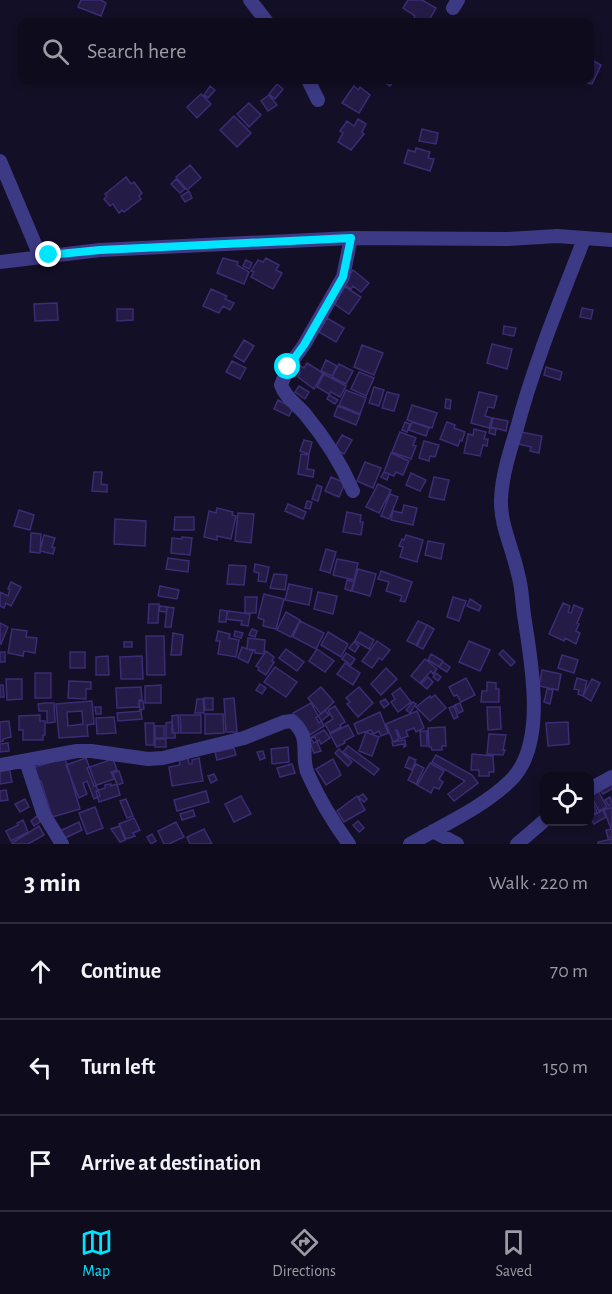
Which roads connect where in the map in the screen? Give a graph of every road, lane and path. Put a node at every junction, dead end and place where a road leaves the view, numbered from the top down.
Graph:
1 (250, 0) edge
2 (264, 18) edge
3 (310, 84) edge
4 (318, 100) dead end
5 (0, 161) edge
6 (351, 238) junction
7 (584, 239) junction
8 (612, 240) edge
9 (40, 256) junction
10 (0, 262) edge
11 (353, 491) dead end
12 (26, 761) junction
13 (0, 765) edge
14 (612, 777) edge
15 (594, 787) edge
16 (540, 824) edge
17 (433, 831) junction
18 (62, 844) edge
19 (349, 844) edge
20 (410, 844) edge
21 (457, 844) edge
22 (517, 844) edge

1 - 2 street
3 - 4 street
5 - 9 street
6 - 7 street
6 - 9 street
6 - 11 street
7 - 8 street
7 - 17 street
9 - 10 street
12 - 13 street
12 - 18 street
12 - 19 street
14 - 15 street
16 - 22 street
17 - 20 street
17 - 21 street

